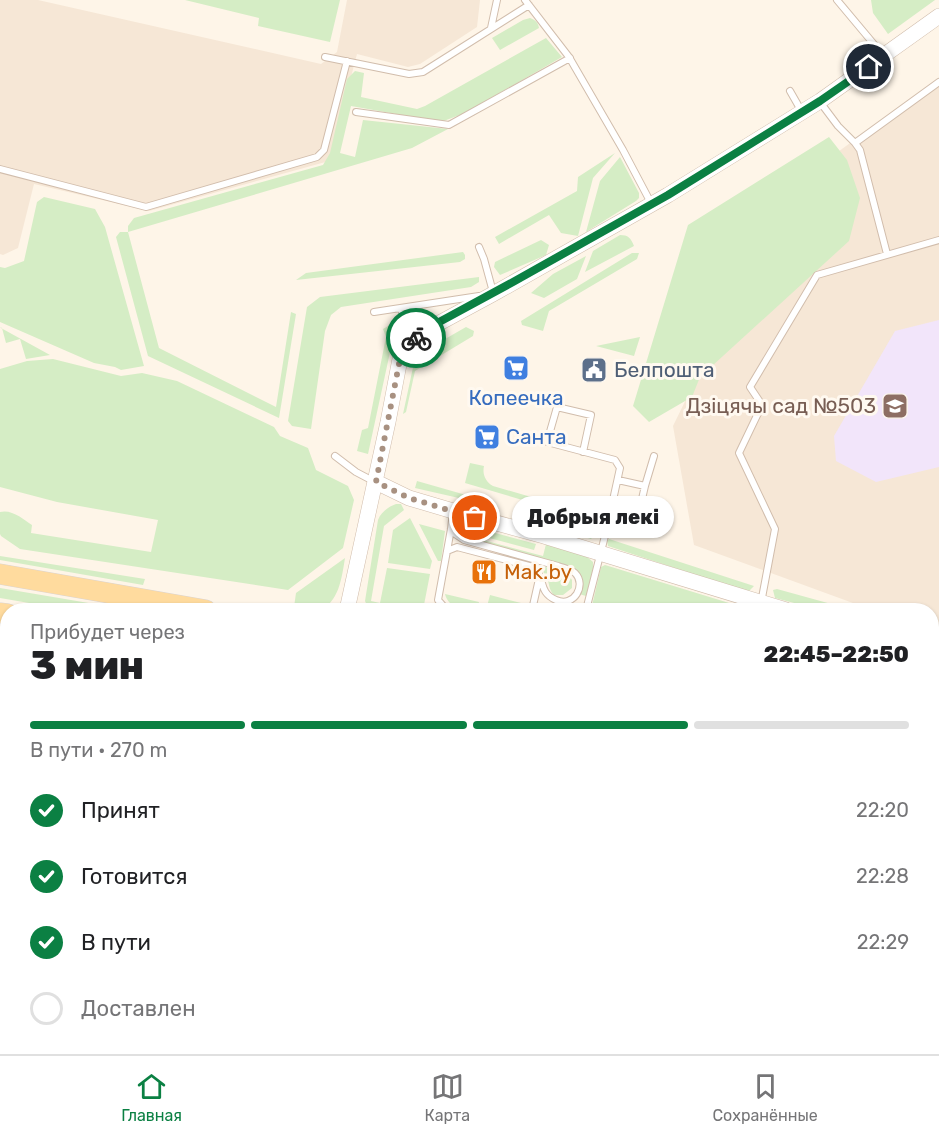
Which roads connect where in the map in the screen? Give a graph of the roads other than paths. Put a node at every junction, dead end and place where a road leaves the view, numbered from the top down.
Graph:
1 (497, 0) edge
2 (837, 0) edge
3 (527, 2) edge
4 (939, 16) edge
5 (491, 28) junction
6 (883, 56) junction
7 (325, 57) dead end
8 (570, 58) junction
9 (347, 61) junction
10 (939, 82) edge
11 (790, 91) dead end
12 (820, 101) junction
13 (356, 112) dead end
14 (802, 112) junction
15 (855, 143) junction
16 (0, 169) edge
17 (651, 204) junction
18 (939, 240) edge
19 (479, 247) dead end
20 (887, 254) junction
21 (493, 294) junction
22 (401, 309) junction
23 (374, 312) dead end
24 (410, 341) junction
25 (583, 452) junction
26 (335, 456) dead end
27 (654, 456) dead end
28 (618, 480) junction
29 (376, 482) junction
30 (645, 486) junction
31 (453, 511) junction
32 (638, 516) dead end
33 (451, 529) junction
34 (447, 551) junction
35 (600, 553) junction
36 (0, 574) edge
37 (540, 576) junction
38 (166, 603) edge
39 (349, 603) edge
40 (441, 603) edge
41 (534, 603) edge
42 (588, 603) edge
43 (758, 603) edge
44 (761, 603) edge

1 - 5 lane
2 - 6 lane
3 - 5 lane
3 - 8 lane
4 - 6 street
5 - 9 lane
6 - 12 street
7 - 9 lane
8 - 13 lane
8 - 17 lane
9 - 16 lane
10 - 15 lane
11 - 14 lane
12 - 14 street
12 - 15 lane
14 - 17 street
15 - 20 lane
17 - 21 street
18 - 20 lane
19 - 21 lane
20 - 44 lane
21 - 22 lane
21 - 24 street
22 - 23 lane
22 - 24 lane
24 - 29 street
25 - 25 lane
25 - 28 lane
26 - 29 lane
27 - 30 lane
28 - 30 lane
28 - 35 lane
29 - 31 street
29 - 39 street
30 - 32 lane
31 - 33 lane
31 - 35 street
33 - 34 lane
33 - 37 lane
34 - 37 lane
34 - 40 lane
35 - 42 lane
35 - 43 street
36 - 38 main road
37 - 41 lane

